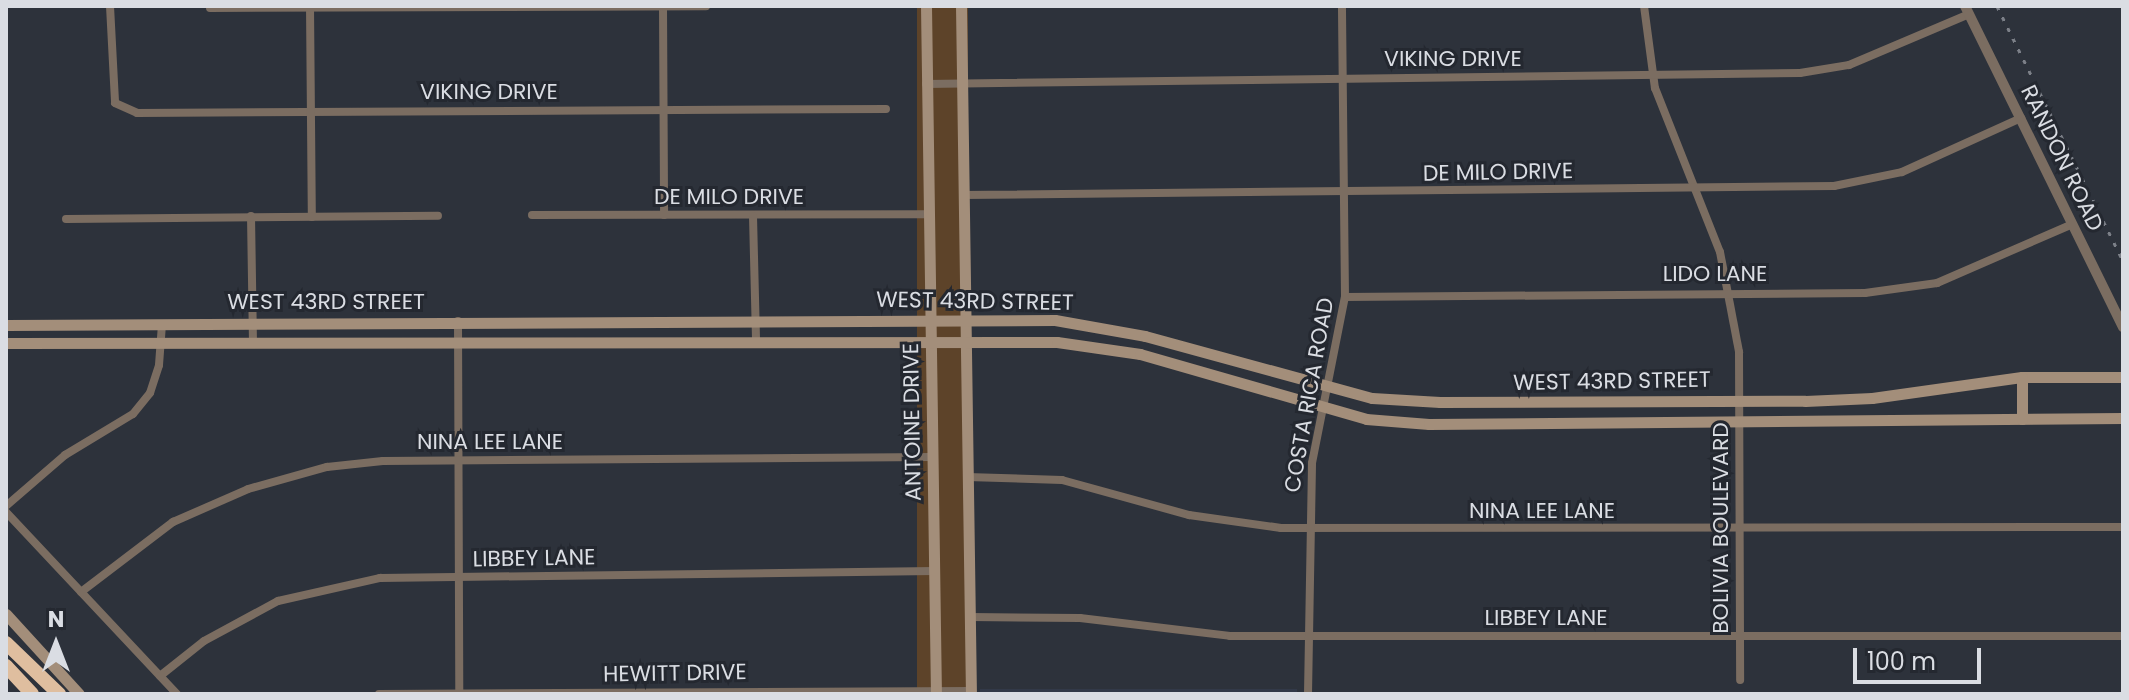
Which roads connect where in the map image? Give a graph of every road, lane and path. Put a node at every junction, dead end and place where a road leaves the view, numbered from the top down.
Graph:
1 (110, 6) edge
2 (663, 6) edge
3 (706, 6) edge
4 (926, 6) edge
5 (961, 6) edge
6 (1342, 6) edge
7 (1644, 6) edge
8 (310, 7) edge
9 (210, 8) dead end
10 (1967, 10) edge
11 (1652, 76) junction
12 (1343, 78) junction
13 (926, 84) junction
14 (962, 84) junction
15 (665, 109) junction
16 (886, 109) dead end
17 (311, 111) junction
18 (2021, 118) junction
19 (1692, 188) junction
20 (1344, 191) junction
21 (963, 195) junction
22 (925, 214) junction
23 (532, 215) dead end
24 (664, 215) junction
25 (251, 216) junction
26 (438, 216) dead end
27 (753, 216) junction
28 (312, 217) junction
29 (66, 219) dead end
30 (2073, 224) junction
31 (1729, 292) junction
32 (1345, 297) junction
33 (930, 318) junction
34 (966, 318) junction
35 (756, 319) junction
36 (252, 321) junction
37 (458, 321) junction
38 (606, 321) junction
39 (162, 324) junction
40 (6, 325) edge
41 (2123, 327) edge
42 (1145, 336) junction
43 (606, 340) junction
44 (756, 340) junction
45 (253, 341) junction
46 (931, 341) junction
47 (161, 342) junction
48 (458, 342) junction
49 (966, 342) junction
50 (6, 343) edge
51 (1140, 354) junction
52 (2022, 377) junction
53 (2123, 377) edge
54 (1328, 387) junction
55 (1872, 398) junction
56 (1739, 400) junction
57 (1522, 402) junction
58 (1324, 407) junction
59 (2123, 418) edge
60 (2022, 419) junction
61 (1873, 420) junction
62 (1739, 422) junction
63 (1522, 423) junction
64 (932, 457) junction
65 (458, 460) junction
66 (967, 477) junction
67 (6, 509) edge
68 (2123, 527) edge
69 (1308, 528) junction
70 (1740, 529) junction
71 (934, 571) junction
72 (461, 577) junction
73 (81, 592) junction
74 (6, 614) edge
75 (970, 617) junction
76 (1308, 636) junction
77 (1740, 636) junction
78 (2123, 636) edge
79 (6, 643) edge
80 (6, 666) edge
81 (160, 676) junction
82 (1740, 680) dead end
83 (936, 692) edge
84 (971, 692) edge
85 (459, 693) edge
86 (576, 693) edge
87 (32, 694) edge
88 (59, 694) edge
89 (79, 694) edge
90 (177, 694) edge
91 (379, 694) edge
92 (1308, 694) edge

1 - 17 street, VIKING DRIVE
2 - 3 street
2 - 8 street
2 - 15 street
4 - 13 main road, ANTOINE DRIVE
5 - 14 main road
6 - 12 street, COSTA RICA ROAD
7 - 11 street, BOLIVIA BOULEVARD
8 - 9 street
8 - 17 street
10 - 11 street, VIKING DRIVE
10 - 18 street, RANDON ROAD
11 - 12 street, VIKING DRIVE
11 - 19 street, BOLIVIA BOULEVARD
12 - 14 street, VIKING DRIVE
12 - 20 street, COSTA RICA ROAD
13 - 14 street, VIKING DRIVE
13 - 22 main road, ANTOINE DRIVE
14 - 21 main road
15 - 16 street, VIKING DRIVE
15 - 17 street, VIKING DRIVE
15 - 24 street
17 - 28 street
18 - 19 street, DE MILO DRIVE
18 - 30 street, RANDON ROAD
19 - 20 street, DE MILO DRIVE
19 - 31 street, BOLIVIA BOULEVARD
20 - 21 street, DE MILO DRIVE
20 - 32 street, COSTA RICA ROAD
21 - 34 main road
22 - 27 street, DE MILO DRIVE
22 - 33 main road, ANTOINE DRIVE
23 - 24 street, DE MILO DRIVE
24 - 27 street, DE MILO DRIVE
25 - 28 street
25 - 29 street
25 - 36 street
26 - 28 street
27 - 35 street
30 - 31 street, LIDO LANE
30 - 41 street, RANDON ROAD
31 - 32 street, LIDO LANE
31 - 56 street, BOLIVIA BOULEVARD
32 - 54 street, COSTA RICA ROAD
33 - 34 main road, WEST 43RD STREET
33 - 35 main road, WEST 43RD STREET
33 - 46 main road, ANTOINE DRIVE
34 - 42 main road, WEST 43RD STREET
34 - 49 main road
35 - 38 main road, WEST 43RD STREET
35 - 44 street
36 - 37 main road, WEST 43RD STREET
36 - 39 main road, WEST 43RD STREET
36 - 45 street
37 - 38 main road, WEST 43RD STREET
37 - 48 street
38 - 43 main road
39 - 40 main road, WEST 43RD STREET
39 - 47 street
42 - 51 main road
42 - 54 main road, WEST 43RD STREET
43 - 44 main road, WEST 43RD STREET
43 - 48 main road, WEST 43RD STREET
44 - 46 main road, WEST 43RD STREET
45 - 47 main road, WEST 43RD STREET
45 - 48 main road, WEST 43RD STREET
46 - 49 main road, WEST 43RD STREET
46 - 64 main road, ANTOINE DRIVE
47 - 50 main road, WEST 43RD STREET
47 - 67 street
48 - 65 street
49 - 51 main road, WEST 43RD STREET
49 - 66 main road
51 - 58 main road, WEST 43RD STREET
52 - 53 main road, WEST 43RD STREET
52 - 55 main road, WEST 43RD STREET
52 - 60 main road
54 - 57 main road, WEST 43RD STREET
54 - 58 street, COSTA RICA ROAD
55 - 56 main road, WEST 43RD STREET
55 - 61 main road
56 - 57 main road, WEST 43RD STREET
56 - 62 street, BOLIVIA BOULEVARD
57 - 63 main road
58 - 63 main road, WEST 43RD STREET
58 - 69 street, COSTA RICA ROAD
59 - 60 main road, WEST 43RD STREET
60 - 61 main road, WEST 43RD STREET
61 - 62 main road, WEST 43RD STREET
62 - 63 main road, WEST 43RD STREET
62 - 70 street, BOLIVIA BOULEVARD
64 - 65 street, NINA LEE LANE
64 - 71 main road, ANTOINE DRIVE
65 - 72 street
65 - 73 street, NINA LEE LANE
66 - 69 street, NINA LEE LANE
66 - 75 main road
67 - 73 street
68 - 70 street, NINA LEE LANE
69 - 70 street, NINA LEE LANE
69 - 76 street, COSTA RICA ROAD
70 - 77 street, BOLIVIA BOULEVARD
71 - 72 street, LIBBEY LANE
71 - 83 main road, ANTOINE DRIVE
72 - 81 street, LIBBEY LANE
72 - 85 street
73 - 81 street
74 - 89 main road
75 - 76 street, LIBBEY LANE
75 - 84 main road
76 - 77 street, LIBBEY LANE
76 - 92 street, COSTA RICA ROAD
77 - 78 street, LIBBEY LANE
77 - 82 street, BOLIVIA BOULEVARD
79 - 88 highway
80 - 87 highway
81 - 90 street
83 - 84 street, HEWITT DRIVE
83 - 86 street, HEWITT DRIVE
85 - 86 street, HEWITT DRIVE
85 - 91 street, HEWITT DRIVE

